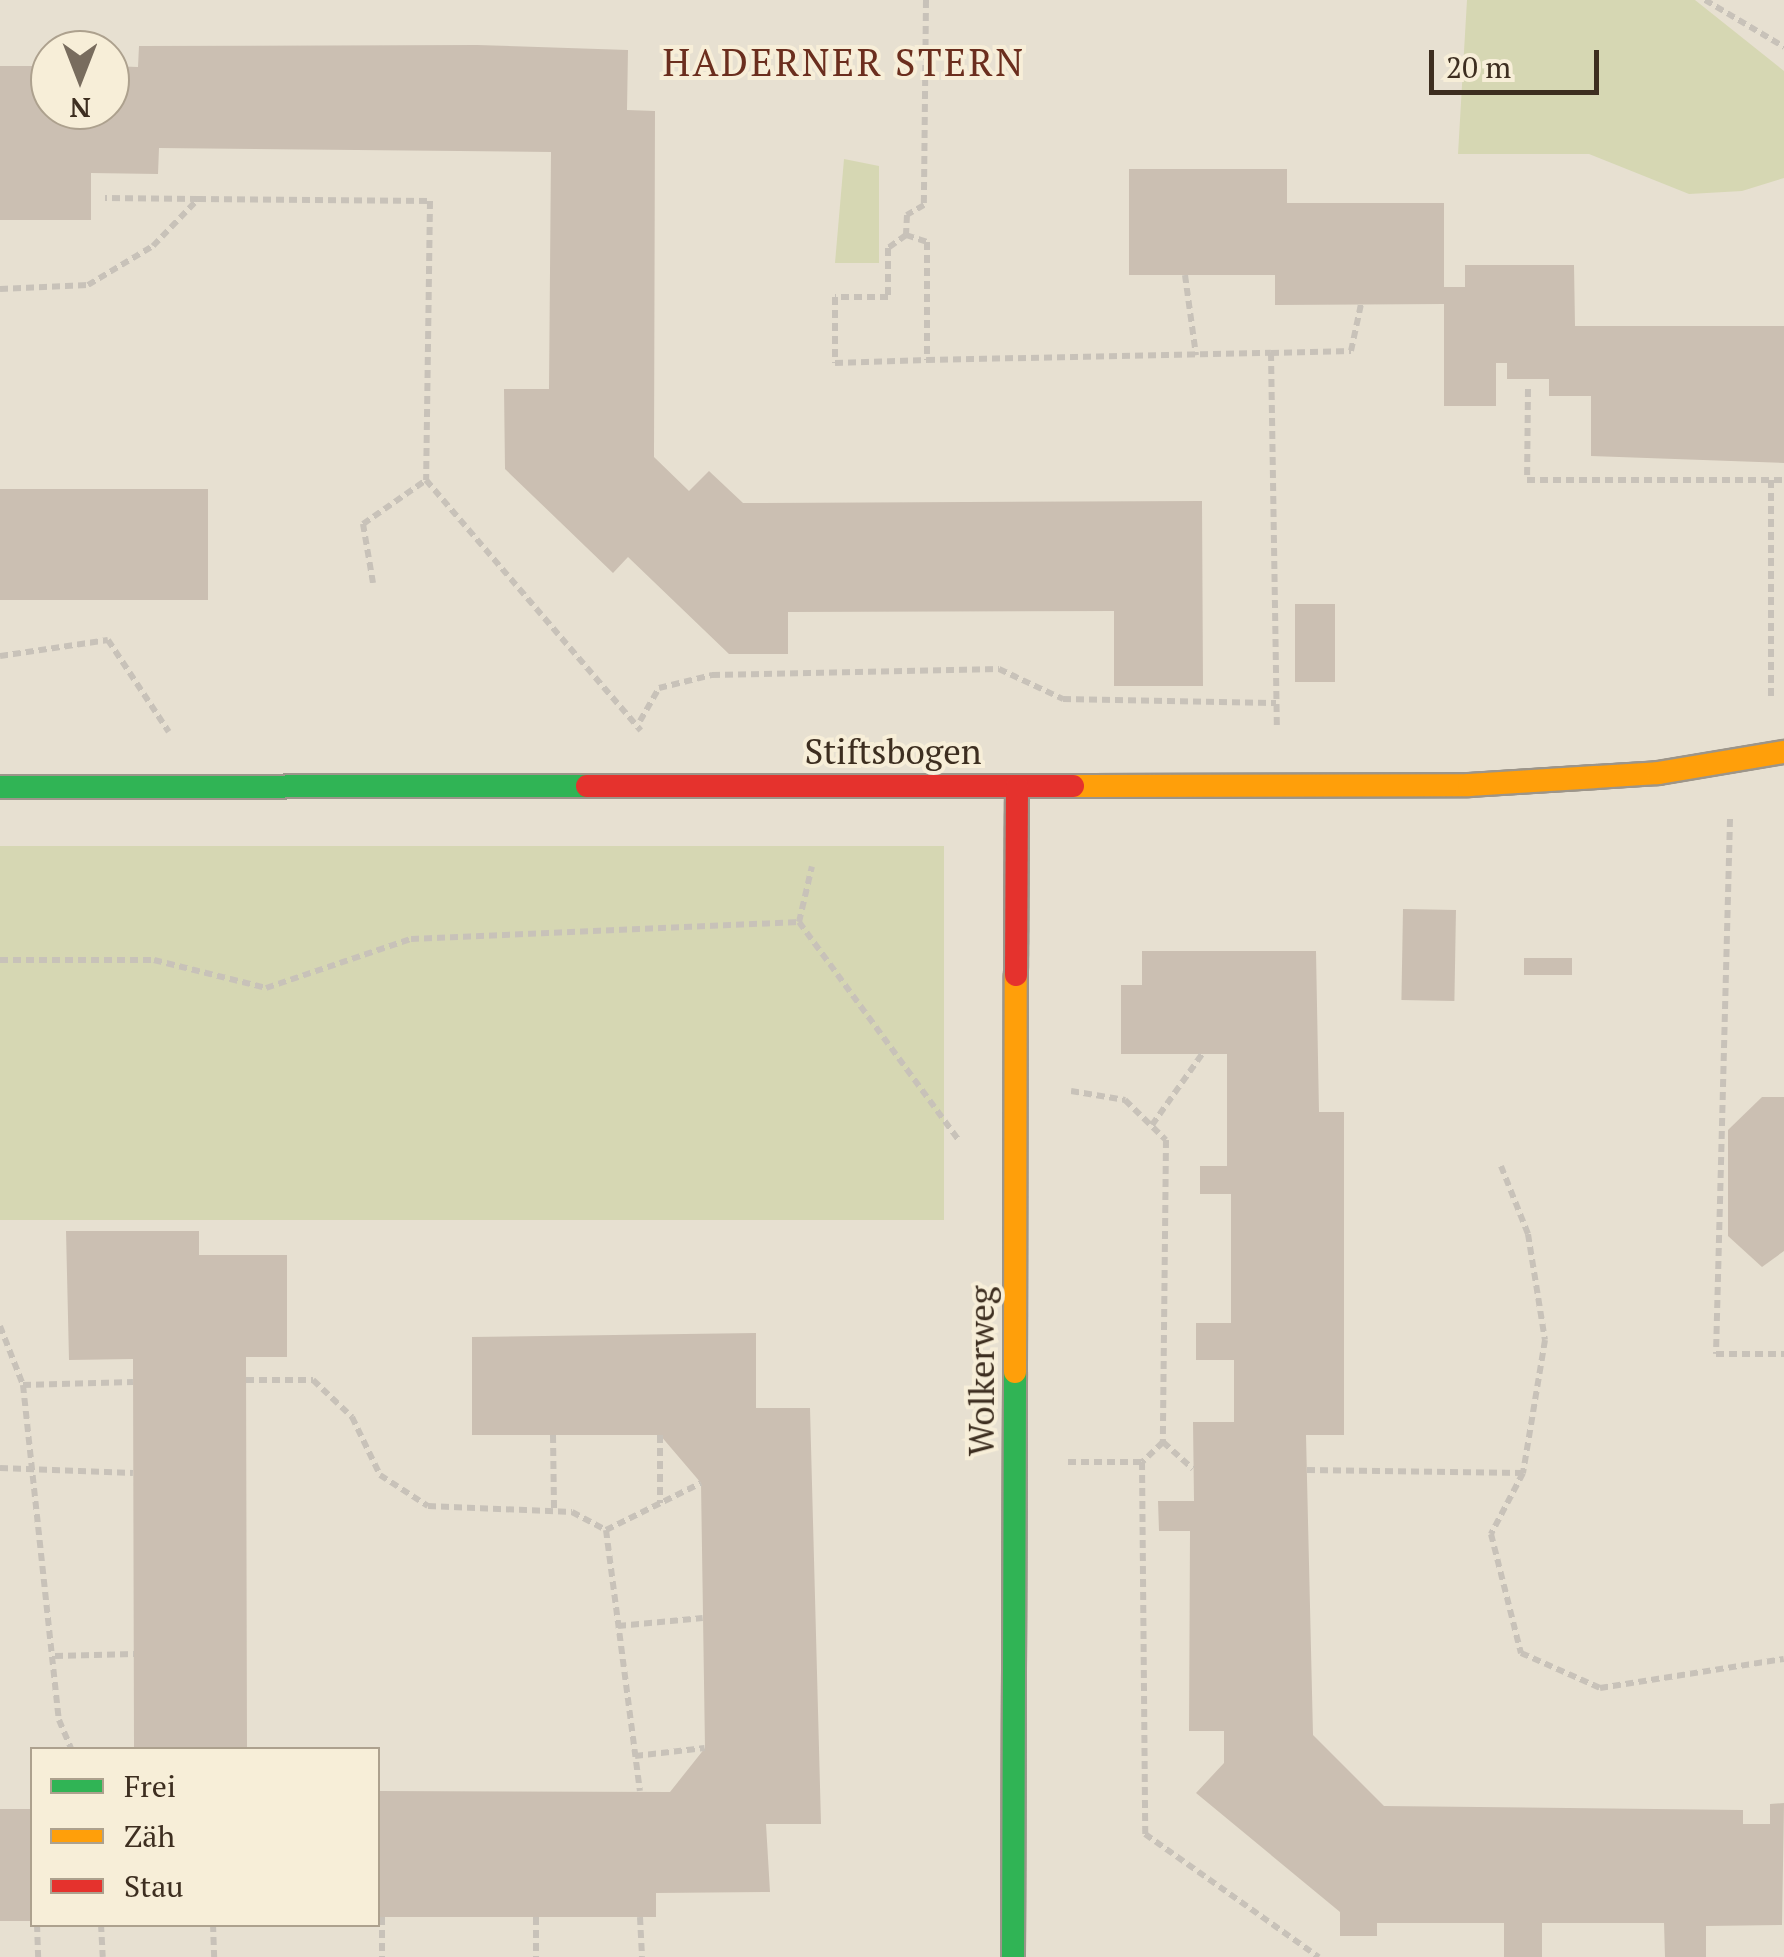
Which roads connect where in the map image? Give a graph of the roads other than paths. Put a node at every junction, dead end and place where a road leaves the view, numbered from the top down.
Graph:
1 (1784, 752) edge
2 (1017, 786) junction
3 (0, 787) edge
4 (1012, 1957) edge

1 - 2 street, Stiftsbogen
2 - 3 street, Stiftsbogen
2 - 4 street, Wolkerweg

